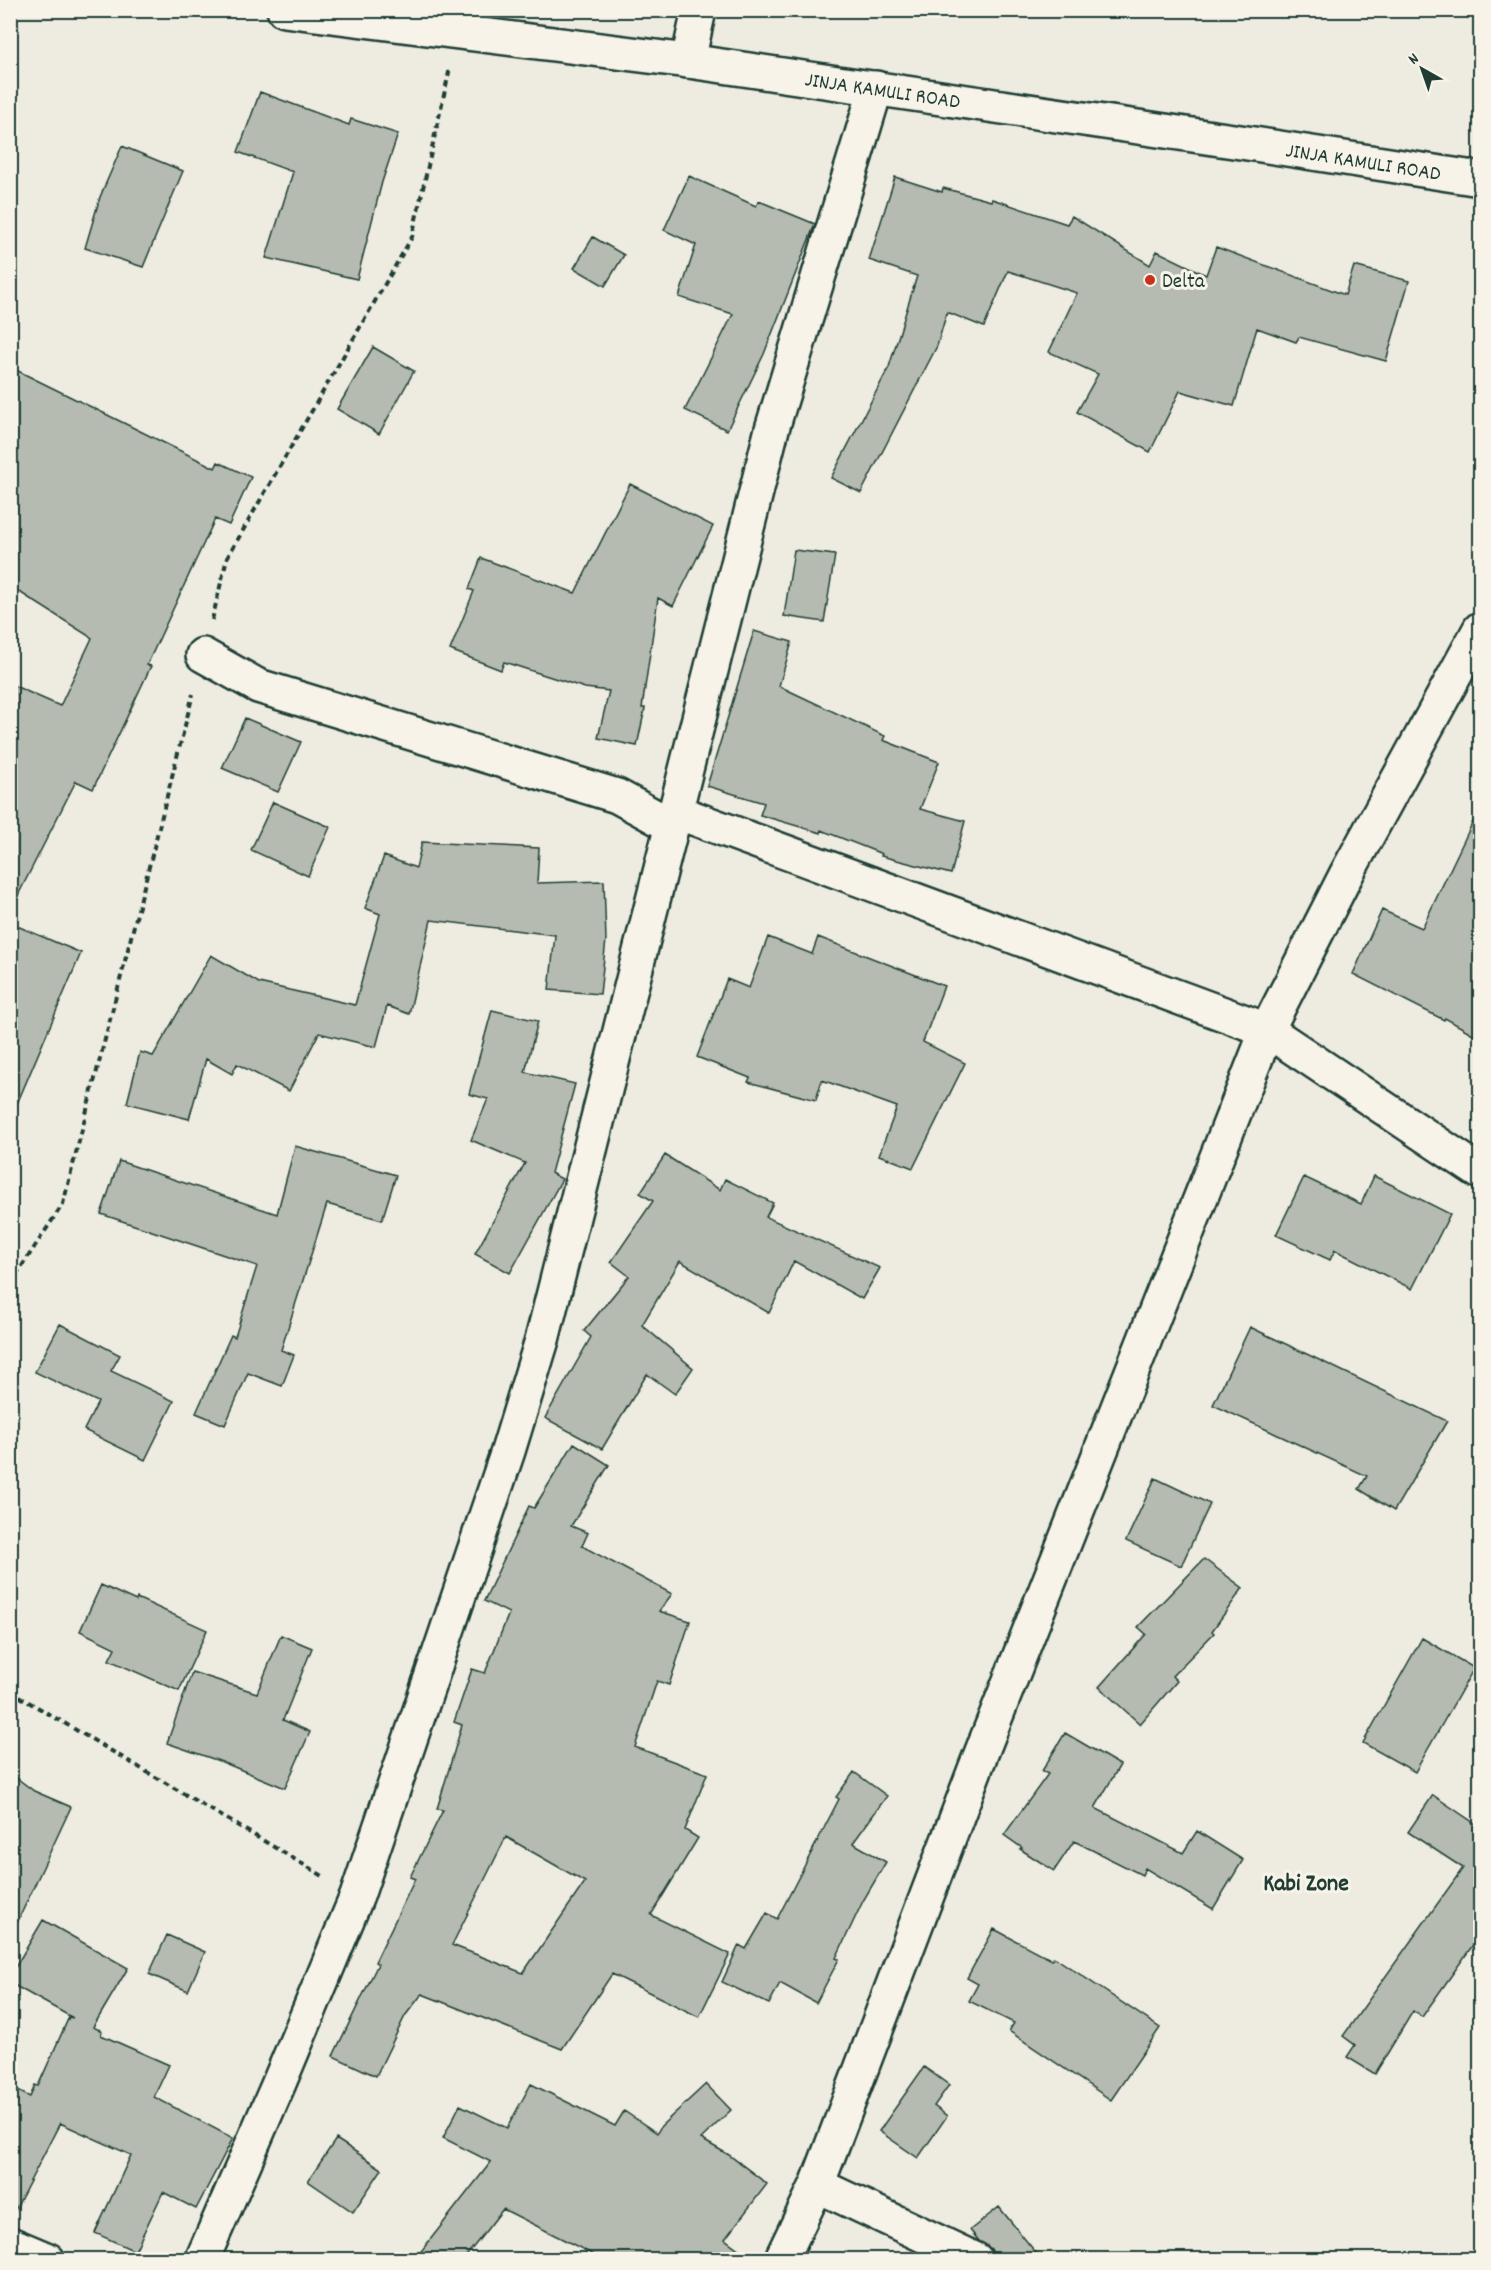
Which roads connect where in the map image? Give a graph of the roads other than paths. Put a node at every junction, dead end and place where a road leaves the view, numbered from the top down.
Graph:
1 (284, 10) edge
2 (699, 10) edge
3 (688, 61) junction
4 (876, 88) junction
5 (1480, 179) edge
6 (1480, 629) edge
7 (202, 655) dead end
8 (675, 819) junction
9 (1267, 1030) junction
10 (1480, 1172) edge
11 (817, 2185) junction
12 (10, 2244) edge
13 (48, 2259) edge
14 (202, 2259) edge
15 (781, 2259) edge
16 (976, 2259) edge

1 - 3 street, JINJA KAMULI ROAD
2 - 3 street
3 - 4 street, JINJA KAMULI ROAD
4 - 5 street, JINJA KAMULI ROAD
4 - 8 street
6 - 9 street
7 - 8 street
8 - 9 street
8 - 14 street
9 - 10 street
9 - 11 street
11 - 15 street
11 - 16 street
12 - 13 street

